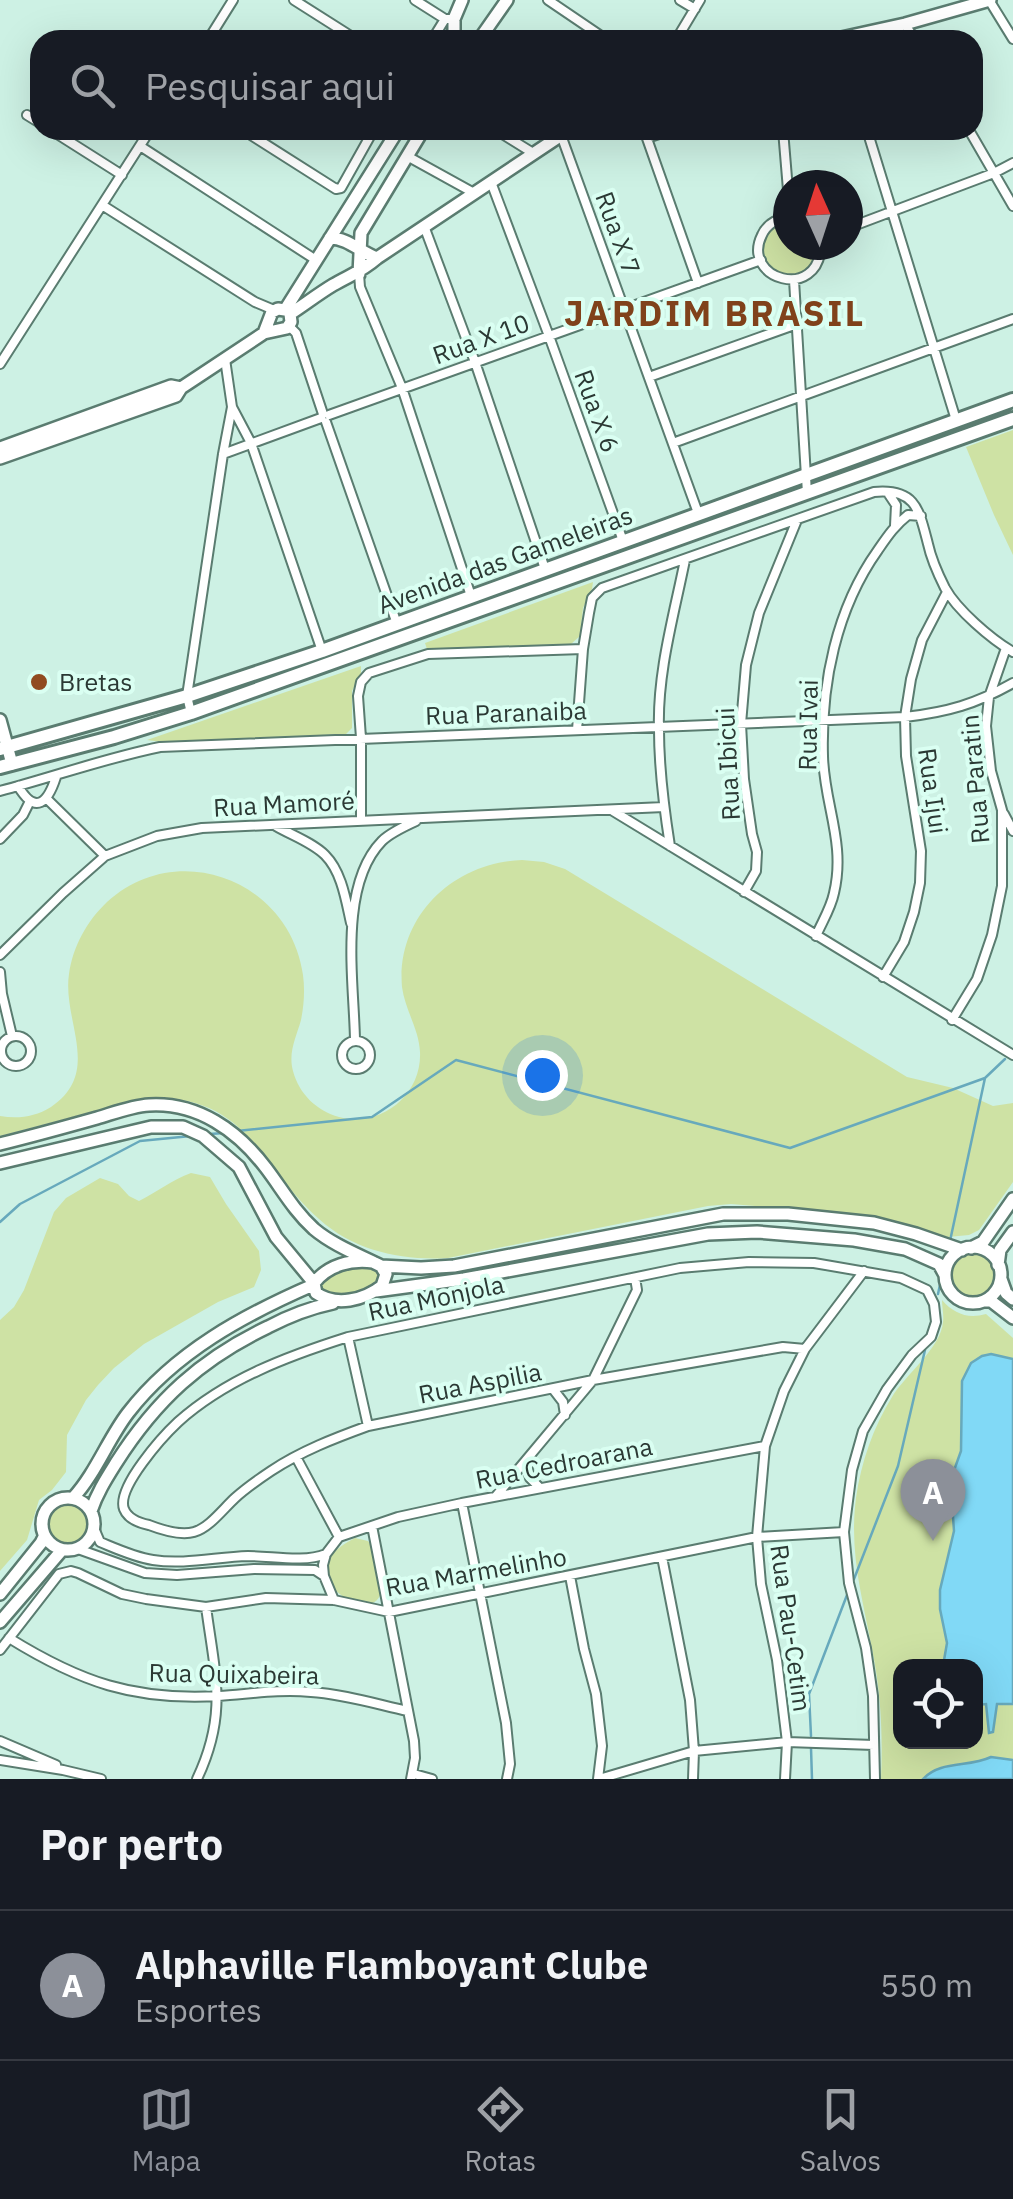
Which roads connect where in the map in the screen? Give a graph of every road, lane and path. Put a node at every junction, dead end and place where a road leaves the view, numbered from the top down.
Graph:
1 (233, 0) edge
2 (294, 0) edge
3 (415, 0) edge
4 (462, 0) edge
5 (506, 0) edge
6 (548, 0) edge
7 (680, 0) edge
8 (940, 0) edge
9 (990, 0) edge
10 (698, 4) edge
11 (936, 15) junction
12 (450, 19) junction
13 (905, 24) junction
14 (214, 30) edge
15 (341, 30) edge
16 (441, 30) edge
17 (452, 30) edge
18 (488, 30) edge
19 (593, 30) edge
20 (682, 30) edge
21 (878, 30) edge
22 (909, 30) edge
23 (1013, 40) edge
24 (27, 115) dead end
25 (30, 117) edge
26 (66, 140) edge
27 (144, 140) edge
28 (259, 140) edge
29 (367, 140) edge
30 (392, 140) edge
31 (418, 140) edge
32 (512, 140) edge
33 (554, 140) edge
34 (567, 140) edge
35 (647, 140) edge
36 (784, 140) edge
37 (869, 140) edge
38 (974, 140) edge
39 (140, 146) junction
40 (533, 153) junction
41 (408, 156) junction
42 (1013, 163) edge
43 (786, 170) edge
44 (994, 173) junction
45 (122, 176) junction
46 (490, 182) junction
47 (474, 193) junction
48 (102, 206) junction
49 (1013, 206) edge
50 (892, 212) junction
51 (773, 223) edge
52 (863, 223) edge
53 (424, 226) junction
54 (330, 238) junction
55 (359, 252) junction
56 (377, 258) junction
57 (760, 260) junction
58 (818, 260) edge
59 (313, 265) junction
60 (355, 279) junction
61 (794, 280) junction
62 (698, 282) junction
63 (330, 287) junction
64 (624, 309) junction
65 (1013, 319) edge
66 (274, 323) junction
67 (797, 324) junction
68 (549, 336) junction
69 (935, 348) junction
70 (225, 360) junction
71 (474, 362) junction
72 (0, 364) edge
73 (648, 376) junction
74 (182, 388) junction
75 (402, 388) junction
76 (802, 394) junction
77 (1013, 400) edge
78 (232, 406) junction
79 (325, 417) junction
80 (1013, 419) edge
81 (956, 420) junction
82 (251, 443) junction
83 (672, 443) junction
84 (0, 448) edge
85 (222, 454) junction
86 (0, 458) edge
87 (806, 474) junction
88 (886, 491) junction
89 (808, 493) junction
90 (698, 514) junction
91 (921, 516) junction
92 (797, 518) junction
93 (895, 526) junction
94 (768, 529) junction
95 (622, 541) junction
96 (786, 545) junction
97 (686, 560) junction
98 (668, 566) junction
99 (545, 569) junction
100 (681, 579) junction
101 (947, 592) junction
102 (472, 596) junction
103 (958, 604) junction
104 (938, 608) junction
105 (458, 618) junction
106 (397, 624) junction
107 (583, 649) junction
108 (322, 650) junction
109 (1009, 650) edge
110 (1013, 683) edge
111 (187, 696) junction
112 (989, 697) junction
113 (191, 712) junction
114 (906, 717) junction
115 (0, 720) edge
116 (824, 720) junction
117 (741, 724) junction
118 (658, 727) junction
119 (578, 730) junction
120 (361, 738) junction
121 (4, 748) edge
122 (6, 766) edge
123 (56, 776) junction
124 (18, 786) junction
125 (0, 791) edge
126 (46, 799) junction
127 (30, 801) junction
128 (664, 807) junction
129 (1002, 810) junction
130 (614, 811) junction
131 (361, 820) junction
132 (418, 820) junction
133 (272, 825) junction
134 (1013, 831) edge
135 (0, 840) edge
136 (670, 846) junction
137 (1012, 852) edge
138 (105, 856) junction
139 (1003, 859) junction
140 (344, 891) junction
141 (357, 891) junction
142 (744, 892) junction
143 (352, 927) junction
144 (816, 936) junction
145 (0, 955) edge
146 (0, 972) edge
147 (883, 977) junction
148 (1, 992) edge
149 (952, 1020) junction
150 (12, 1036) junction
151 (355, 1040) dead end
152 (1012, 1055) edge
153 (0, 1144) edge
154 (0, 1164) edge
155 (1013, 1199) edge
156 (1013, 1232) edge
157 (966, 1249) junction
158 (296, 1263) junction
159 (377, 1264) junction
160 (998, 1264) junction
161 (864, 1271) junction
162 (945, 1274) junction
163 (636, 1278) junction
164 (1001, 1280) junction
165 (313, 1284) junction
166 (376, 1291) junction
167 (1013, 1299) edge
168 (346, 1300) junction
169 (984, 1301) junction
170 (278, 1302) junction
171 (1013, 1318) edge
172 (348, 1337) junction
173 (805, 1349) junction
174 (603, 1359) junction
175 (619, 1376) junction
176 (593, 1380) junction
177 (553, 1389) junction
178 (565, 1415) junction
179 (368, 1426) junction
180 (765, 1446) junction
181 (296, 1456) junction
182 (526, 1461) junction
183 (540, 1488) junction
184 (496, 1496) junction
185 (73, 1498) junction
186 (462, 1502) junction
187 (91, 1510) junction
188 (372, 1526) junction
189 (94, 1528) junction
190 (192, 1532) joint
191 (844, 1532) junction
192 (44, 1536) junction
193 (339, 1538) junction
194 (757, 1538) junction
195 (78, 1549) junction
196 (62, 1550) junction
197 (326, 1554) junction
198 (662, 1557) junction
199 (324, 1576) junction
200 (570, 1576) junction
201 (0, 1594) edge
202 (479, 1594) junction
203 (334, 1600) junction
204 (206, 1607) junction
205 (388, 1612) junction
206 (0, 1622) edge
207 (9, 1638) junction
208 (0, 1650) edge
209 (218, 1696) junction
210 (408, 1711) junction
211 (788, 1742) junction
212 (4, 1744) edge
213 (874, 1745) junction
214 (694, 1751) junction
215 (2, 1760) edge
216 (64, 1770) junction
217 (413, 1776) edge
218 (100, 1779) edge
219 (197, 1779) edge
220 (432, 1779) edge
221 (507, 1779) edge
222 (598, 1779) edge
223 (693, 1779) edge
224 (785, 1779) edge
225 (875, 1779) edge

1 - 14 street
2 - 15 street
3 - 12 street
4 - 12 street
5 - 18 street
6 - 19 street
7 - 10 street
8 - 11 street
9 - 11 street
9 - 23 street
10 - 20 street
11 - 13 street
12 - 16 street
12 - 17 street
13 - 21 street
13 - 22 street
24 - 25 street
26 - 45 street
27 - 39 street
28 - 29 street
30 - 54 street
31 - 41 street
32 - 40 street
33 - 40 street
34 - 64 street, Rua X 7
35 - 62 street
36 - 43 street
37 - 50 street
38 - 44 street
39 - 45 street
39 - 59 street
40 - 46 street
41 - 47 street
41 - 55 street
42 - 44 street
44 - 49 street
44 - 50 street
45 - 48 street
46 - 47 street
46 - 68 street, Rua X 6
47 - 53 street
48 - 66 street
48 - 72 street
50 - 52 street
50 - 69 street
51 - 57 street
53 - 56 street
53 - 71 street
54 - 55 street
54 - 59 street
55 - 56 street
55 - 60 street
56 - 60 street
57 - 61 street
57 - 62 street, Rua X 10
58 - 61 street
59 - 63 street
59 - 66 street
60 - 63 street
60 - 75 street
61 - 67 street
62 - 64 street, Rua X 10
63 - 66 street
64 - 68 street, Rua X 10
64 - 73 street, Rua X 7
65 - 69 street
66 - 70 street
66 - 79 street
67 - 73 street
67 - 76 street
68 - 71 street, Rua X 10
68 - 95 street, Rua X 6
69 - 76 street
69 - 81 street
70 - 74 street
70 - 78 street
71 - 75 street, Rua X 10
71 - 99 street
73 - 83 street, Rua X 7
74 - 84 street
74 - 86 street
75 - 79 street, Rua X 10
75 - 102 street
76 - 83 street
76 - 87 street
77 - 81 main road, Avenida das Gameleiras
78 - 82 street
78 - 85 street
79 - 82 street, Rua X 10
79 - 106 street
80 - 89 main road, Avenida das Gameleiras
81 - 87 main road, Avenida das Gameleiras
82 - 85 street, Rua X 10
82 - 108 street
83 - 90 street, Rua X 7
85 - 111 street
87 - 89 street
87 - 90 main road, Avenida das Gameleiras
88 - 91 street
88 - 92 street
88 - 93 street
89 - 105 main road, Avenida das Gameleiras
90 - 95 main road, Avenida das Gameleiras
91 - 93 street
91 - 101 street
92 - 94 street
92 - 96 street, Rua Ibicui
93 - 116 street, Rua Ivai
94 - 96 street
94 - 97 street
95 - 99 main road, Avenida das Gameleiras
96 - 117 street, Rua Ibicui
97 - 98 street
97 - 100 street
98 - 100 street
98 - 107 street
99 - 102 main road, Avenida das Gameleiras
100 - 118 street
101 - 103 street
101 - 104 street, Rua Ijui
102 - 105 main road
102 - 106 main road, Avenida das Gameleiras
103 - 104 street
103 - 109 street
104 - 114 street, Rua Ijui
105 - 113 main road, Avenida das Gameleiras
106 - 108 main road, Avenida das Gameleiras
107 - 119 street
107 - 120 street
108 - 111 main road, Avenida das Gameleiras
109 - 112 street, Rua Paratin
110 - 112 street, Rua Paranaiba
111 - 113 street
111 - 121 main road, Avenida das Gameleiras
112 - 114 street, Rua Paranaiba
112 - 129 street, Rua Paratin
113 - 122 main road, Avenida das Gameleiras
114 - 116 street, Rua Paranaiba
114 - 147 street, Rua Ijui
115 - 121 street
116 - 117 street, Rua Paranaiba
116 - 144 street, Rua Ivai
117 - 118 street, Rua Paranaiba
117 - 142 street, Rua Ibicui
118 - 119 street, Rua Paranaiba
118 - 128 street
119 - 120 street, Rua Paranaiba
120 - 123 street, Rua Paranaiba
120 - 131 street
121 - 122 street
123 - 124 street, Rua Paranaiba
123 - 126 street
124 - 125 street, Rua Paranaiba
124 - 127 street
126 - 127 street
126 - 138 street
127 - 135 street
128 - 130 street, Rua Mamoré
128 - 136 street
129 - 134 street
129 - 139 street, Rua Paratin
130 - 132 street, Rua Mamoré
130 - 136 street
131 - 132 street, Rua Mamoré
131 - 133 street, Rua Mamoré
132 - 141 street
133 - 138 street, Rua Mamoré
133 - 140 street
136 - 142 street
137 - 139 street
138 - 145 street, Rua Mamoré
139 - 149 street, Rua Paratin
140 - 141 street
140 - 143 street
141 - 143 street
142 - 144 street
143 - 151 street
144 - 147 street
146 - 148 street
147 - 149 street
148 - 150 street
149 - 152 street
150 - 150 street
153 - 159 street
154 - 158 street
155 - 157 street
156 - 160 street
157 - 159 street
157 - 160 street
157 - 162 street
158 - 165 street
158 - 170 street
159 - 165 street
159 - 166 street
160 - 164 street
161 - 163 street, Rua Monjola
161 - 173 street, Rua Pau-Cetim
161 - 191 street, Rua Monjola
162 - 166 street
162 - 169 street
163 - 172 street, Rua Monjola
163 - 174 street
164 - 167 street
164 - 169 street
165 - 168 street
165 - 170 street
166 - 168 street
168 - 187 street
169 - 171 street
170 - 185 street
172 - 179 street
172 - 190 street, Rua Monjola
173 - 175 street, Rua Aspilia
173 - 180 street, Rua Pau-Cetim
174 - 175 street
174 - 176 street
175 - 176 street, Rua Aspilia
176 - 177 street, Rua Aspilia
176 - 178 street
177 - 178 street
177 - 179 street, Rua Aspilia
178 - 182 street
179 - 181 street, Rua Aspilia
180 - 183 street, Rua Cedroarana
180 - 194 street, Rua Pau-Cetim
181 - 190 street, Rua Aspilia
181 - 193 street
182 - 183 street
182 - 184 street
183 - 184 street, Rua Cedroarana
184 - 186 street, Rua Cedroarana
185 - 187 street
185 - 192 street
186 - 188 street, Rua Cedroarana
186 - 202 street
187 - 189 street
188 - 193 street, Rua Cedroarana
188 - 205 street
189 - 195 street
189 - 197 street
191 - 194 street, Rua Marmelinho
191 - 213 street
192 - 196 street
192 - 201 street
193 - 197 street
194 - 198 street, Rua Marmelinho
194 - 211 street, Rua Pau-Cetim
195 - 196 street
195 - 199 street
196 - 206 street
197 - 199 street
198 - 200 street, Rua Marmelinho
198 - 214 street
199 - 203 street
200 - 202 street, Rua Marmelinho
200 - 222 street
202 - 205 street, Rua Marmelinho
202 - 221 street
203 - 204 street, Rua Marmelinho
203 - 205 street, Rua Marmelinho
204 - 207 street, Rua Marmelinho
204 - 209 street
205 - 210 street
207 - 208 street
207 - 209 street, Rua Quixabeira
209 - 210 street, Rua Quixabeira
209 - 219 street
210 - 217 street
211 - 213 street
211 - 214 street
211 - 224 street, Rua Pau-Cetim
212 - 215 street
212 - 216 street
213 - 225 street
214 - 222 street
214 - 223 street
215 - 216 street
216 - 218 street
217 - 220 street

